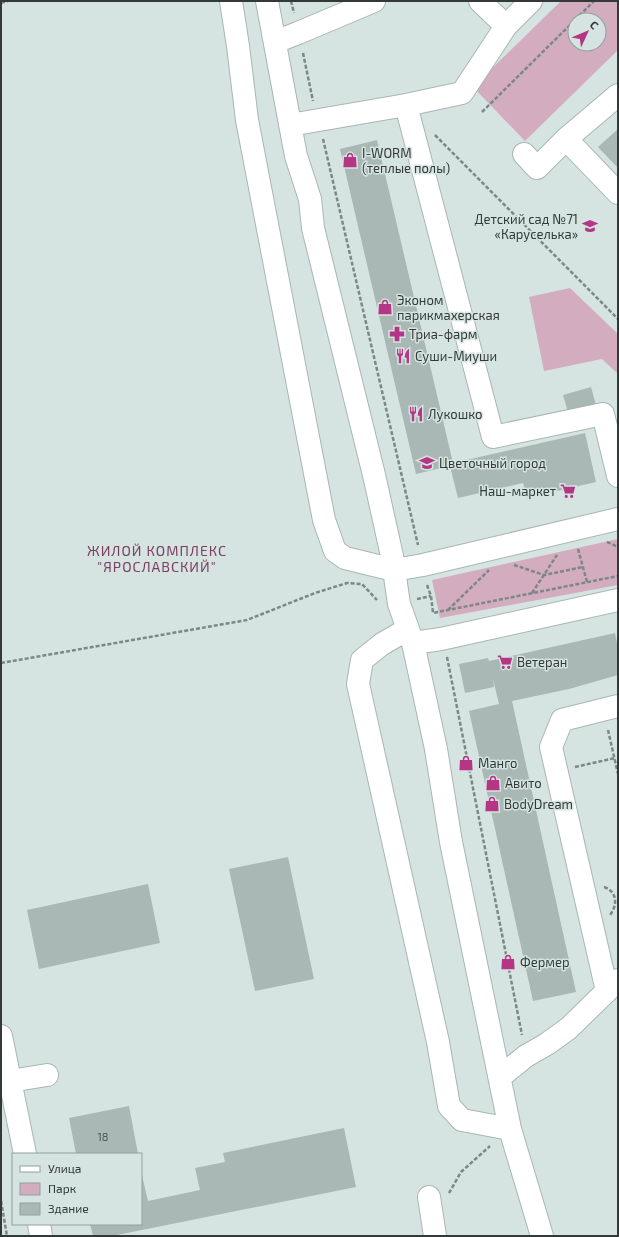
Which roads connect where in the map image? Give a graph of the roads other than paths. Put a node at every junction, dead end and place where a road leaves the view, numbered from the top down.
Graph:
1 (231, 1) edge
2 (267, 1) edge
3 (374, 1) edge
4 (480, 1) edge
5 (531, 1) edge
6 (506, 26) junction
7 (275, 42) junction
8 (618, 95) edge
9 (406, 106) junction
10 (290, 125) junction
11 (566, 140) junction
12 (524, 154) dead end
13 (618, 193) edge
14 (618, 476) edge
15 (618, 519) edge
16 (394, 570) junction
17 (618, 600) edge
18 (410, 636) junction
19 (618, 706) edge
20 (612, 985) edge
21 (1, 1036) edge
22 (47, 1075) dead end
23 (500, 1076) junction
24 (10, 1081) junction
25 (505, 1128) junction
26 (25, 1153) edge
27 (439, 1196) road end
28 (39, 1225) edge
29 (41, 1236) edge
30 (435, 1236) edge
31 (542, 1236) edge

1 - 16 street
2 - 7 street
3 - 7 street
4 - 6 street
5 - 6 street
6 - 9 street
7 - 10 street
8 - 11 street
9 - 10 street
9 - 14 street
10 - 16 street
11 - 12 street
11 - 13 street
15 - 16 street
16 - 18 street
17 - 18 street
18 - 23 street
18 - 25 street
19 - 20 street
20 - 23 street
21 - 24 street
22 - 24 street
23 - 25 street
24 - 26 street
25 - 31 street
27 - 30 street
28 - 29 street

